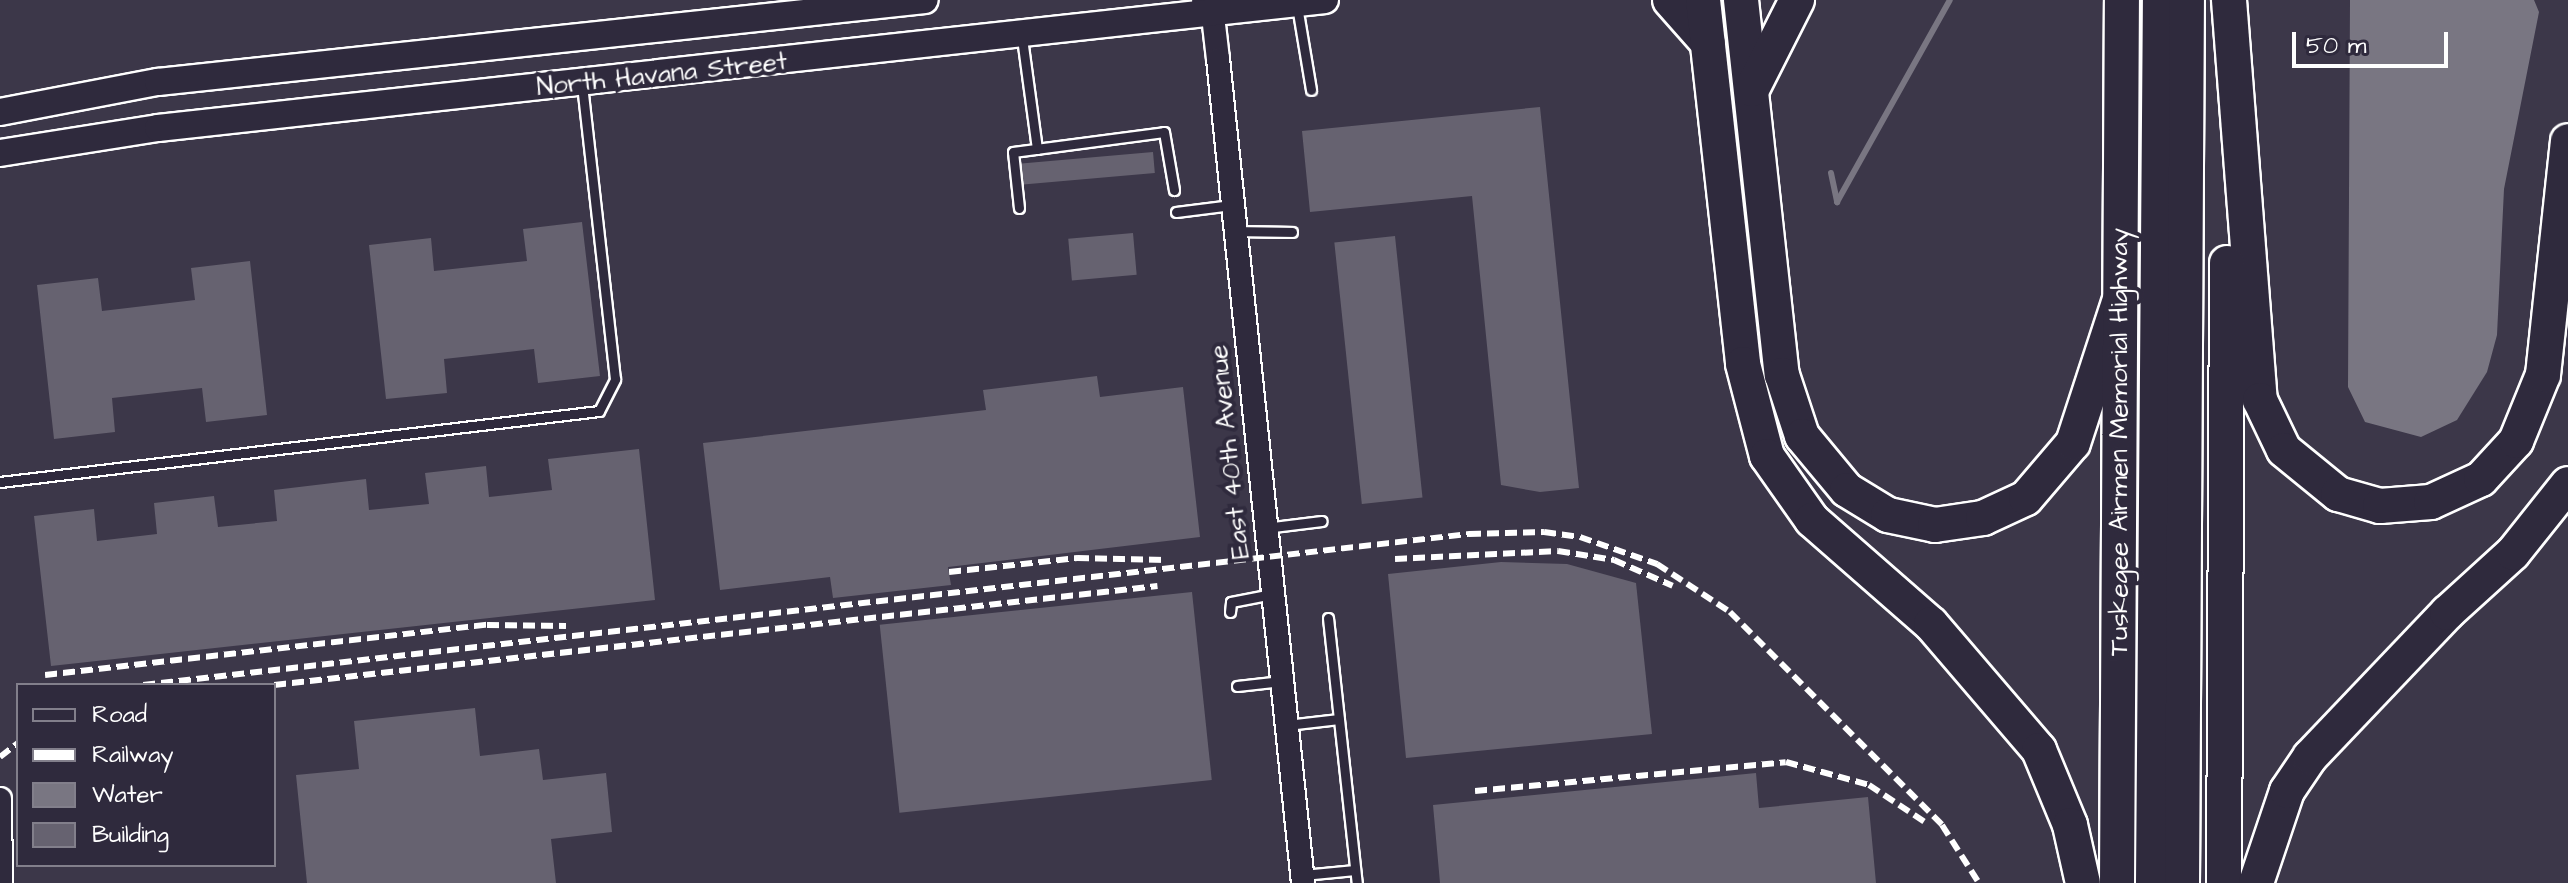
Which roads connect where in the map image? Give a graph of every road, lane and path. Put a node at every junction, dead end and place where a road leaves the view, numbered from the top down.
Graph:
1 (1325, 0) edge
2 (1670, 0) edge
3 (1703, 0) edge
4 (1741, 0) edge
5 (1797, 0) edge
6 (2122, 0) edge
7 (2160, 0) edge
8 (2187, 0) edge
9 (2228, 0) edge
10 (915, 1) edge
11 (1297, 4) junction
12 (1211, 5) edge
13 (1022, 38) junction
14 (1708, 43) junction
15 (582, 83) junction
16 (1311, 90) dead end
17 (1751, 93) junction
18 (0, 112) edge
19 (2568, 141) edge
20 (1037, 149) junction
21 (0, 153) edge
22 (1174, 190) dead end
23 (1234, 205) junction
24 (1019, 208) dead end
25 (1176, 212) dead end
26 (1236, 231) junction
27 (1292, 232) dead end
28 (2119, 302) junction
29 (0, 482) edge
30 (2568, 484) edge
31 (1322, 521) dead end
32 (1265, 528) junction
33 (1272, 594) junction
34 (1230, 612) dead end
35 (1328, 618) dead end
36 (1282, 681) junction
37 (1237, 686) dead end
38 (1339, 719) junction
39 (1286, 725) junction
40 (0, 799) edge
41 (1355, 870) junction
42 (1303, 879) edge
43 (1, 883) edge
44 (1357, 883) edge
45 (2083, 883) edge
46 (2117, 883) edge
47 (2153, 883) edge
48 (2182, 883) edge
49 (2224, 883) edge
50 (2256, 883) edge

1 - 11 main road, North Havana Street
2 - 14 highway
3 - 14 highway
4 - 17 highway
5 - 17 highway
6 - 28 highway, Tuskegee Airmen Memorial Highway
7 - 47 highway
8 - 48 highway
9 - 19 highway
9 - 49 highway
10 - 18 main road, North Havana Street
11 - 12 main road, North Havana Street
11 - 16 lane
12 - 13 main road, North Havana Street
12 - 23 street, East 40th Avenue
13 - 15 main road, North Havana Street
13 - 20 lane
14 - 45 highway
15 - 21 main road, North Havana Street
15 - 29 lane
17 - 28 highway
20 - 22 lane
20 - 24 lane
23 - 25 lane
23 - 26 street, East 40th Avenue
26 - 27 lane
26 - 32 street, East 40th Avenue
28 - 46 highway, Tuskegee Airmen Memorial Highway
30 - 50 highway
31 - 32 lane
32 - 33 street, East 40th Avenue
33 - 34 lane
33 - 36 street, East 40th Avenue
35 - 38 lane
36 - 37 lane
36 - 39 street, East 40th Avenue
38 - 39 lane
38 - 41 lane
39 - 42 street, East 40th Avenue
40 - 43 street
41 - 42 lane
41 - 44 lane

